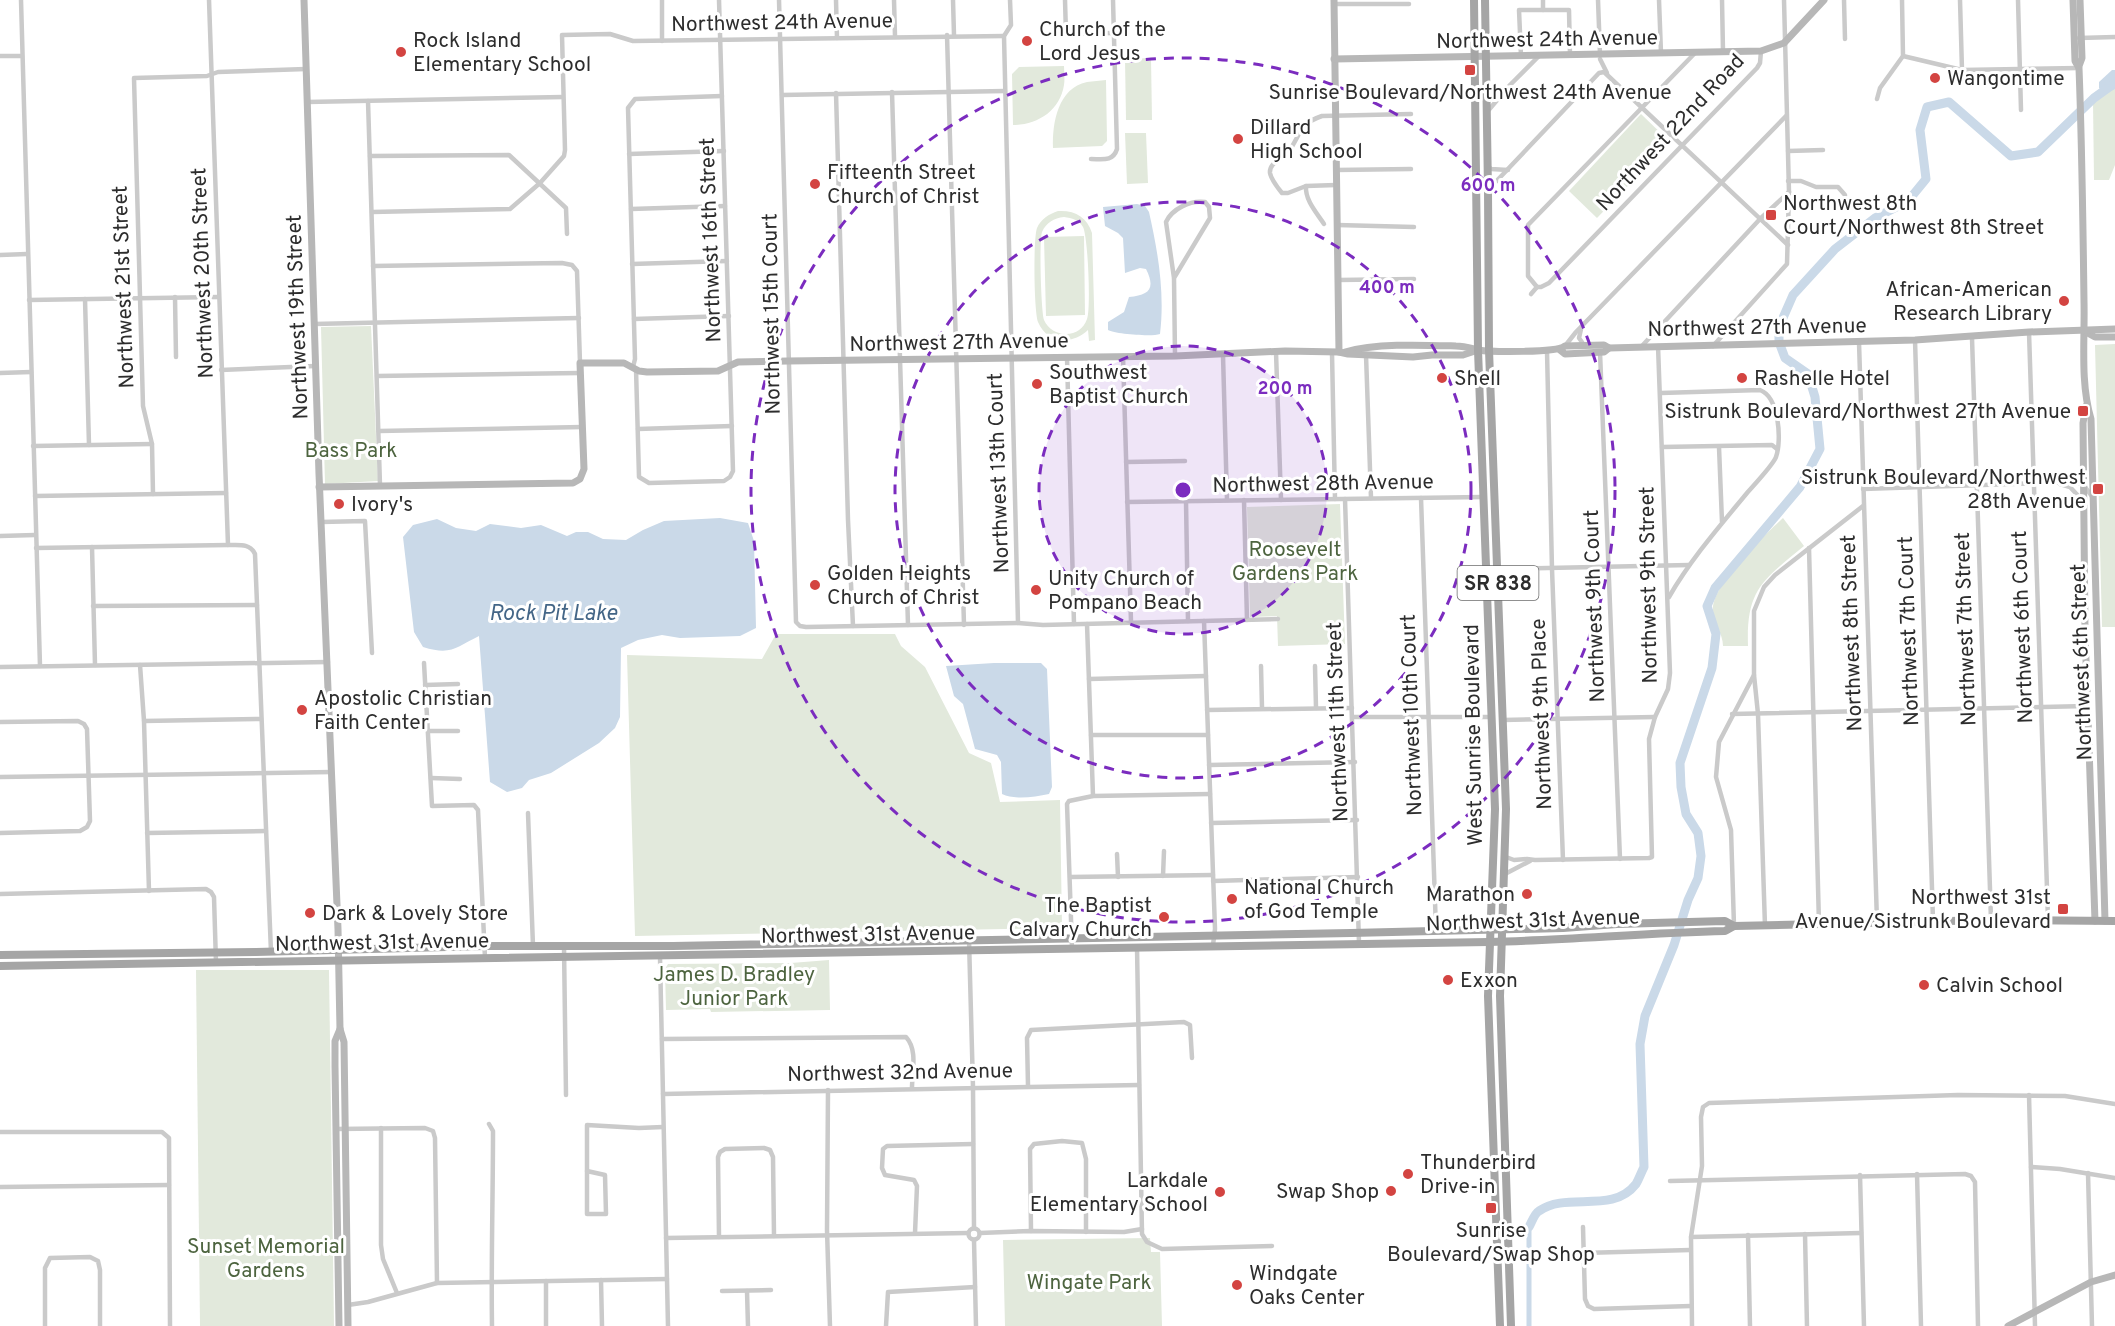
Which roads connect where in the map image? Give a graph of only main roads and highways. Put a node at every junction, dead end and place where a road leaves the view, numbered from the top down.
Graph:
1 (1474, 0) edge
2 (1485, 0) edge
3 (1483, 497) junction
4 (1497, 554) junction
5 (1492, 705) junction
6 (1492, 717) junction
7 (1503, 720) junction
8 (1503, 735) junction
9 (2115, 921) edge
10 (1636, 923) junction
11 (1734, 926) junction
12 (1490, 929) junction
13 (1503, 929) junction
14 (1622, 934) junction
15 (1155, 936) junction
16 (1503, 941) junction
17 (1490, 942) junction
18 (673, 946) junction
19 (1137, 947) junction
20 (0, 955) edge
21 (660, 957) junction
22 (0, 966) edge
23 (1500, 1326) edge
24 (1511, 1326) edge

1 - 3 main road, West Sunrise Boulevard / SR 838
2 - 4 main road, West Sunrise Boulevard / SR 838
3 - 4 main road
3 - 5 main road, West Sunrise Boulevard / SR 838
4 - 7 main road, West Sunrise Boulevard / SR 838
5 - 6 main road, West Sunrise Boulevard / SR 838
5 - 7 main road
6 - 8 main road
6 - 12 main road, West Sunrise Boulevard / SR 838
7 - 8 main road, West Sunrise Boulevard / SR 838
8 - 13 main road, West Sunrise Boulevard / SR 838
9 - 11 main road, Northwest 31st Avenue
10 - 11 main road, Northwest 31st Avenue
10 - 13 main road, Northwest 31st Avenue
10 - 14 main road
11 - 14 main road, Northwest 31st Avenue
12 - 13 main road, Northwest 31st Avenue
12 - 15 main road, Northwest 31st Avenue
12 - 17 main road, West Sunrise Boulevard / SR 838
13 - 16 main road, West Sunrise Boulevard / SR 838
14 - 16 main road, Northwest 31st Avenue
15 - 18 main road, Northwest 31st Avenue
15 - 19 main road
16 - 17 main road, Northwest 31st Avenue
16 - 24 main road, West Sunrise Boulevard / SR 838
17 - 19 main road, Northwest 31st Avenue
17 - 23 main road, West Sunrise Boulevard / SR 838
18 - 20 main road, Northwest 31st Avenue
18 - 21 main road
19 - 21 main road, Northwest 31st Avenue
21 - 22 main road, Northwest 31st Avenue

